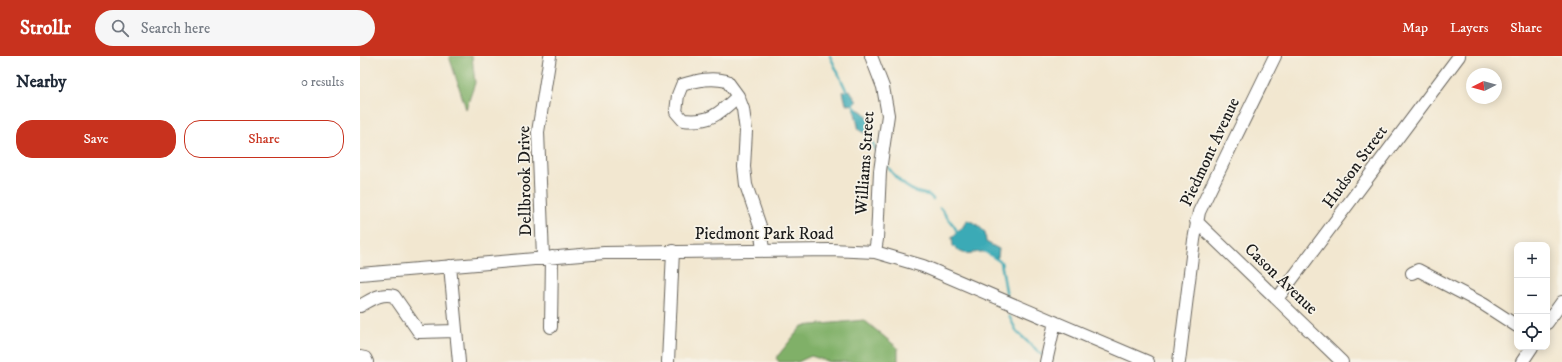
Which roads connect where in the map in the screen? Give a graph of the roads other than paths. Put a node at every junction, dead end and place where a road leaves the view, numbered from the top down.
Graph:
1 (550, 56) edge
2 (871, 56) edge
3 (1275, 56) edge
4 (1459, 56) edge
5 (738, 96) junction
6 (1196, 221) junction
7 (763, 250) junction
8 (673, 251) junction
9 (875, 252) junction
10 (548, 257) junction
11 (450, 266) junction
12 (1412, 273) dead end
13 (360, 274) edge
14 (1278, 299) junction
15 (1562, 302) edge
16 (360, 306) edge
17 (1550, 319) edge
18 (1055, 322) junction
19 (1514, 324) edge
20 (551, 327) dead end
21 (456, 331) junction
22 (1530, 350) edge
23 (360, 357) edge
24 (367, 362) edge
25 (459, 362) edge
26 (668, 362) edge
27 (1046, 362) edge
28 (1148, 362) edge
29 (1179, 362) edge
30 (1342, 362) edge
31 (1522, 362) edge

1 - 10 street, Dellbrook Drive
2 - 9 street, Williams Street
3 - 6 street, Piedmont Avenue
4 - 14 street, Hudson Street
5 - 5 street
5 - 7 street
6 - 14 street, Cason Avenue
6 - 29 street, Piedmont Avenue
7 - 8 street, Piedmont Park Road
7 - 9 street, Piedmont Park Road
8 - 10 street, Piedmont Park Road
8 - 26 street
9 - 18 street, Piedmont Park Road
10 - 11 street, Piedmont Park Road
10 - 20 street, Dellbrook Drive
11 - 13 street, Piedmont Park Road
11 - 21 street
12 - 19 street
14 - 30 street, Cason Avenue
15 - 17 street
16 - 21 street
18 - 27 street
18 - 28 street, Piedmont Park Road
21 - 25 street
22 - 31 street
23 - 24 street

